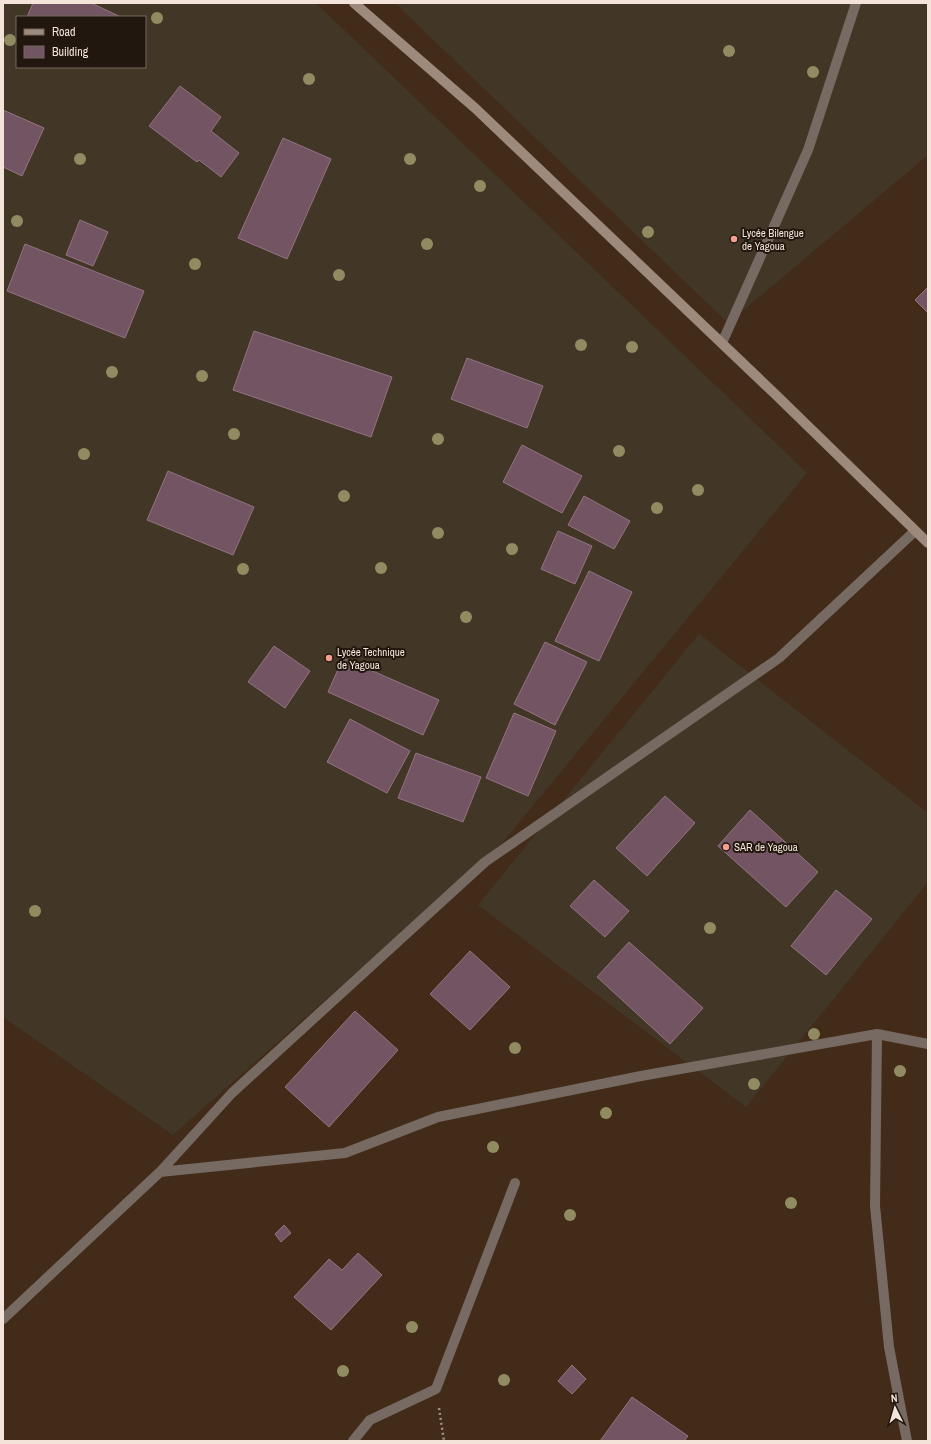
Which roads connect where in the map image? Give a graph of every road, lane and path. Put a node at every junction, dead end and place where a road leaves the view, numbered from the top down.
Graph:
1 (354, 3) edge
2 (856, 3) edge
3 (722, 343) junction
4 (915, 531) junction
5 (928, 543) edge
6 (877, 1034) junction
7 (928, 1044) edge
8 (160, 1172) junction
9 (515, 1183) dead end
10 (3, 1319) edge
11 (436, 1389) junction
12 (353, 1441) edge
13 (444, 1441) edge
14 (907, 1441) edge

1 - 3 street
2 - 3 street
3 - 4 street
4 - 5 street
4 - 8 street
6 - 7 street
6 - 8 street
6 - 14 street
8 - 10 street
9 - 11 street
11 - 12 street
11 - 13 path

